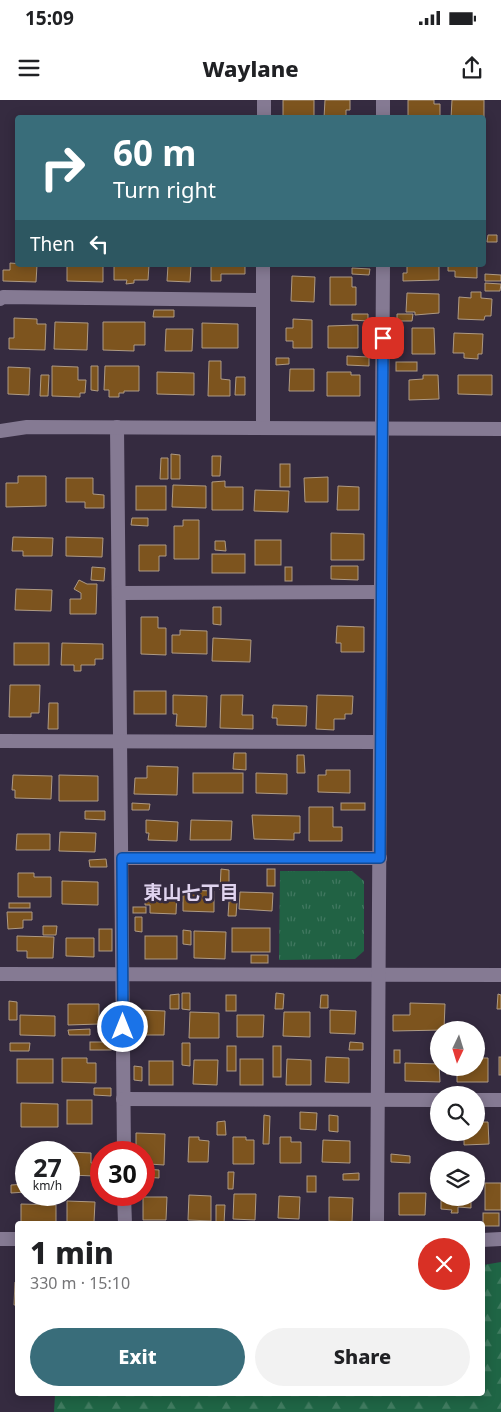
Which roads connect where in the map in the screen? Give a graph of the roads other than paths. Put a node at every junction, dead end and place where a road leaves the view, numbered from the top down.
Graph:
1 (264, 100) edge
2 (383, 100) edge
3 (264, 115) edge
4 (383, 115) edge
5 (263, 267) edge
6 (383, 267) edge
7 (0, 299) edge
8 (263, 300) junction
9 (117, 427) junction
10 (262, 428) junction
11 (383, 429) junction
12 (501, 429) edge
13 (0, 431) edge
14 (381, 592) junction
15 (119, 593) junction
16 (0, 741) edge
17 (121, 742) junction
18 (380, 742) junction
19 (122, 858) junction
20 (380, 858) junction
21 (122, 973) junction
22 (0, 974) edge
23 (380, 975) junction
24 (501, 975) edge
25 (123, 1100) junction
26 (379, 1100) junction
27 (430, 1100) edge
28 (485, 1100) edge
29 (501, 1100) edge
30 (124, 1141) edge
31 (124, 1206) edge
32 (125, 1221) edge
33 (377, 1221) edge
34 (0, 1239) edge
35 (15, 1239) edge
36 (501, 1239) edge
37 (485, 1240) edge

1 - 3 street
2 - 4 street
5 - 8 street
6 - 11 street
7 - 8 street
8 - 10 street
9 - 10 street
9 - 13 street
9 - 15 street
10 - 11 street
11 - 12 street
11 - 14 street
14 - 15 street
14 - 18 street
15 - 17 street
16 - 17 street
17 - 18 street
17 - 19 street
18 - 20 street
19 - 20 street
19 - 21 street
20 - 23 street
21 - 22 street
21 - 23 street
21 - 25 street
23 - 24 street
23 - 26 street
25 - 26 street
25 - 30 street
26 - 27 street
26 - 33 street
28 - 29 street
31 - 32 street
34 - 35 street
36 - 37 street

